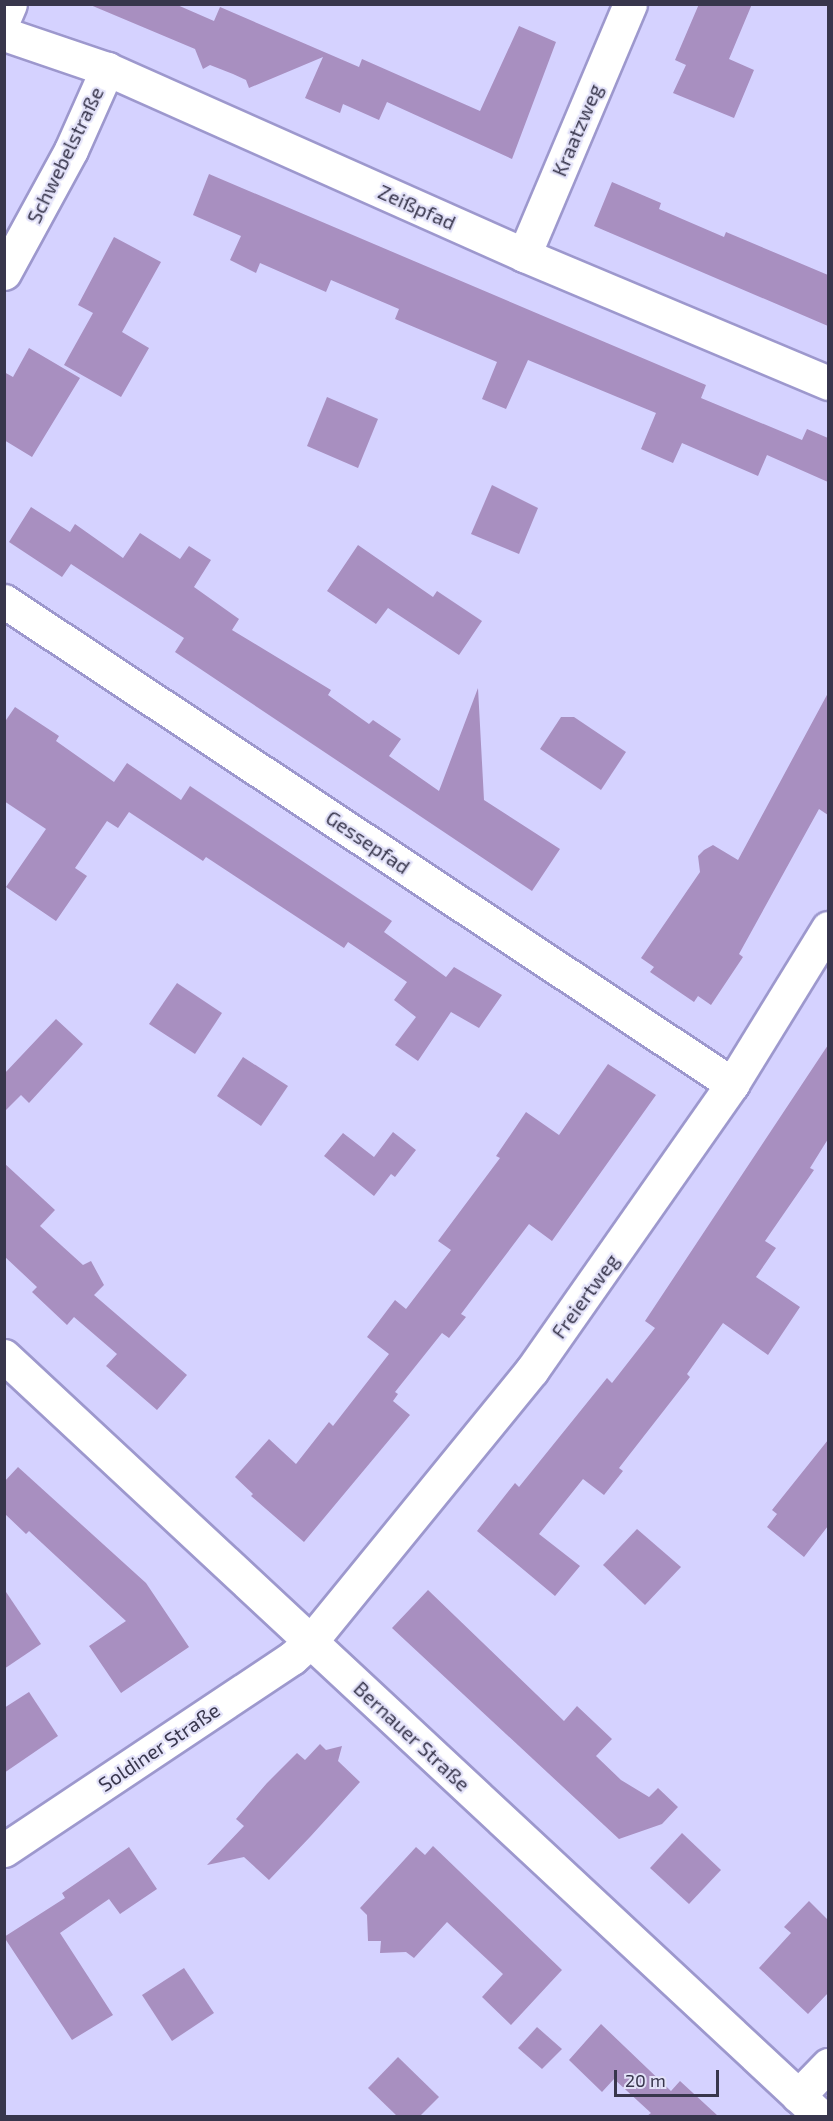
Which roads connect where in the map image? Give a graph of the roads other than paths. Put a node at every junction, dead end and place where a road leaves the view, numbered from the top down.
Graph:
1 (10, 4) edge
2 (630, 4) edge
3 (4, 18) edge
4 (4, 34) edge
5 (107, 69) junction
6 (524, 255) junction
7 (4, 273) edge
8 (828, 383) edge
9 (4, 601) edge
10 (828, 928) edge
11 (732, 1084) junction
12 (4, 1356) edge
13 (311, 1641) junction
14 (4, 1850) edge
15 (828, 2065) edge
16 (809, 2106) edge

1 - 3 street
2 - 6 street, Kraatzweg
4 - 5 street, Zeißpfad
5 - 6 street, Zeißpfad
5 - 7 street, Schwebelstraße
6 - 8 street, Zeißpfad
9 - 11 street, Gessepfad
10 - 11 street, Freiertweg
11 - 13 street, Freiertweg
12 - 13 street, Bernauer Straße
13 - 14 street, Soldiner Straße
13 - 16 street, Bernauer Straße
15 - 16 street

